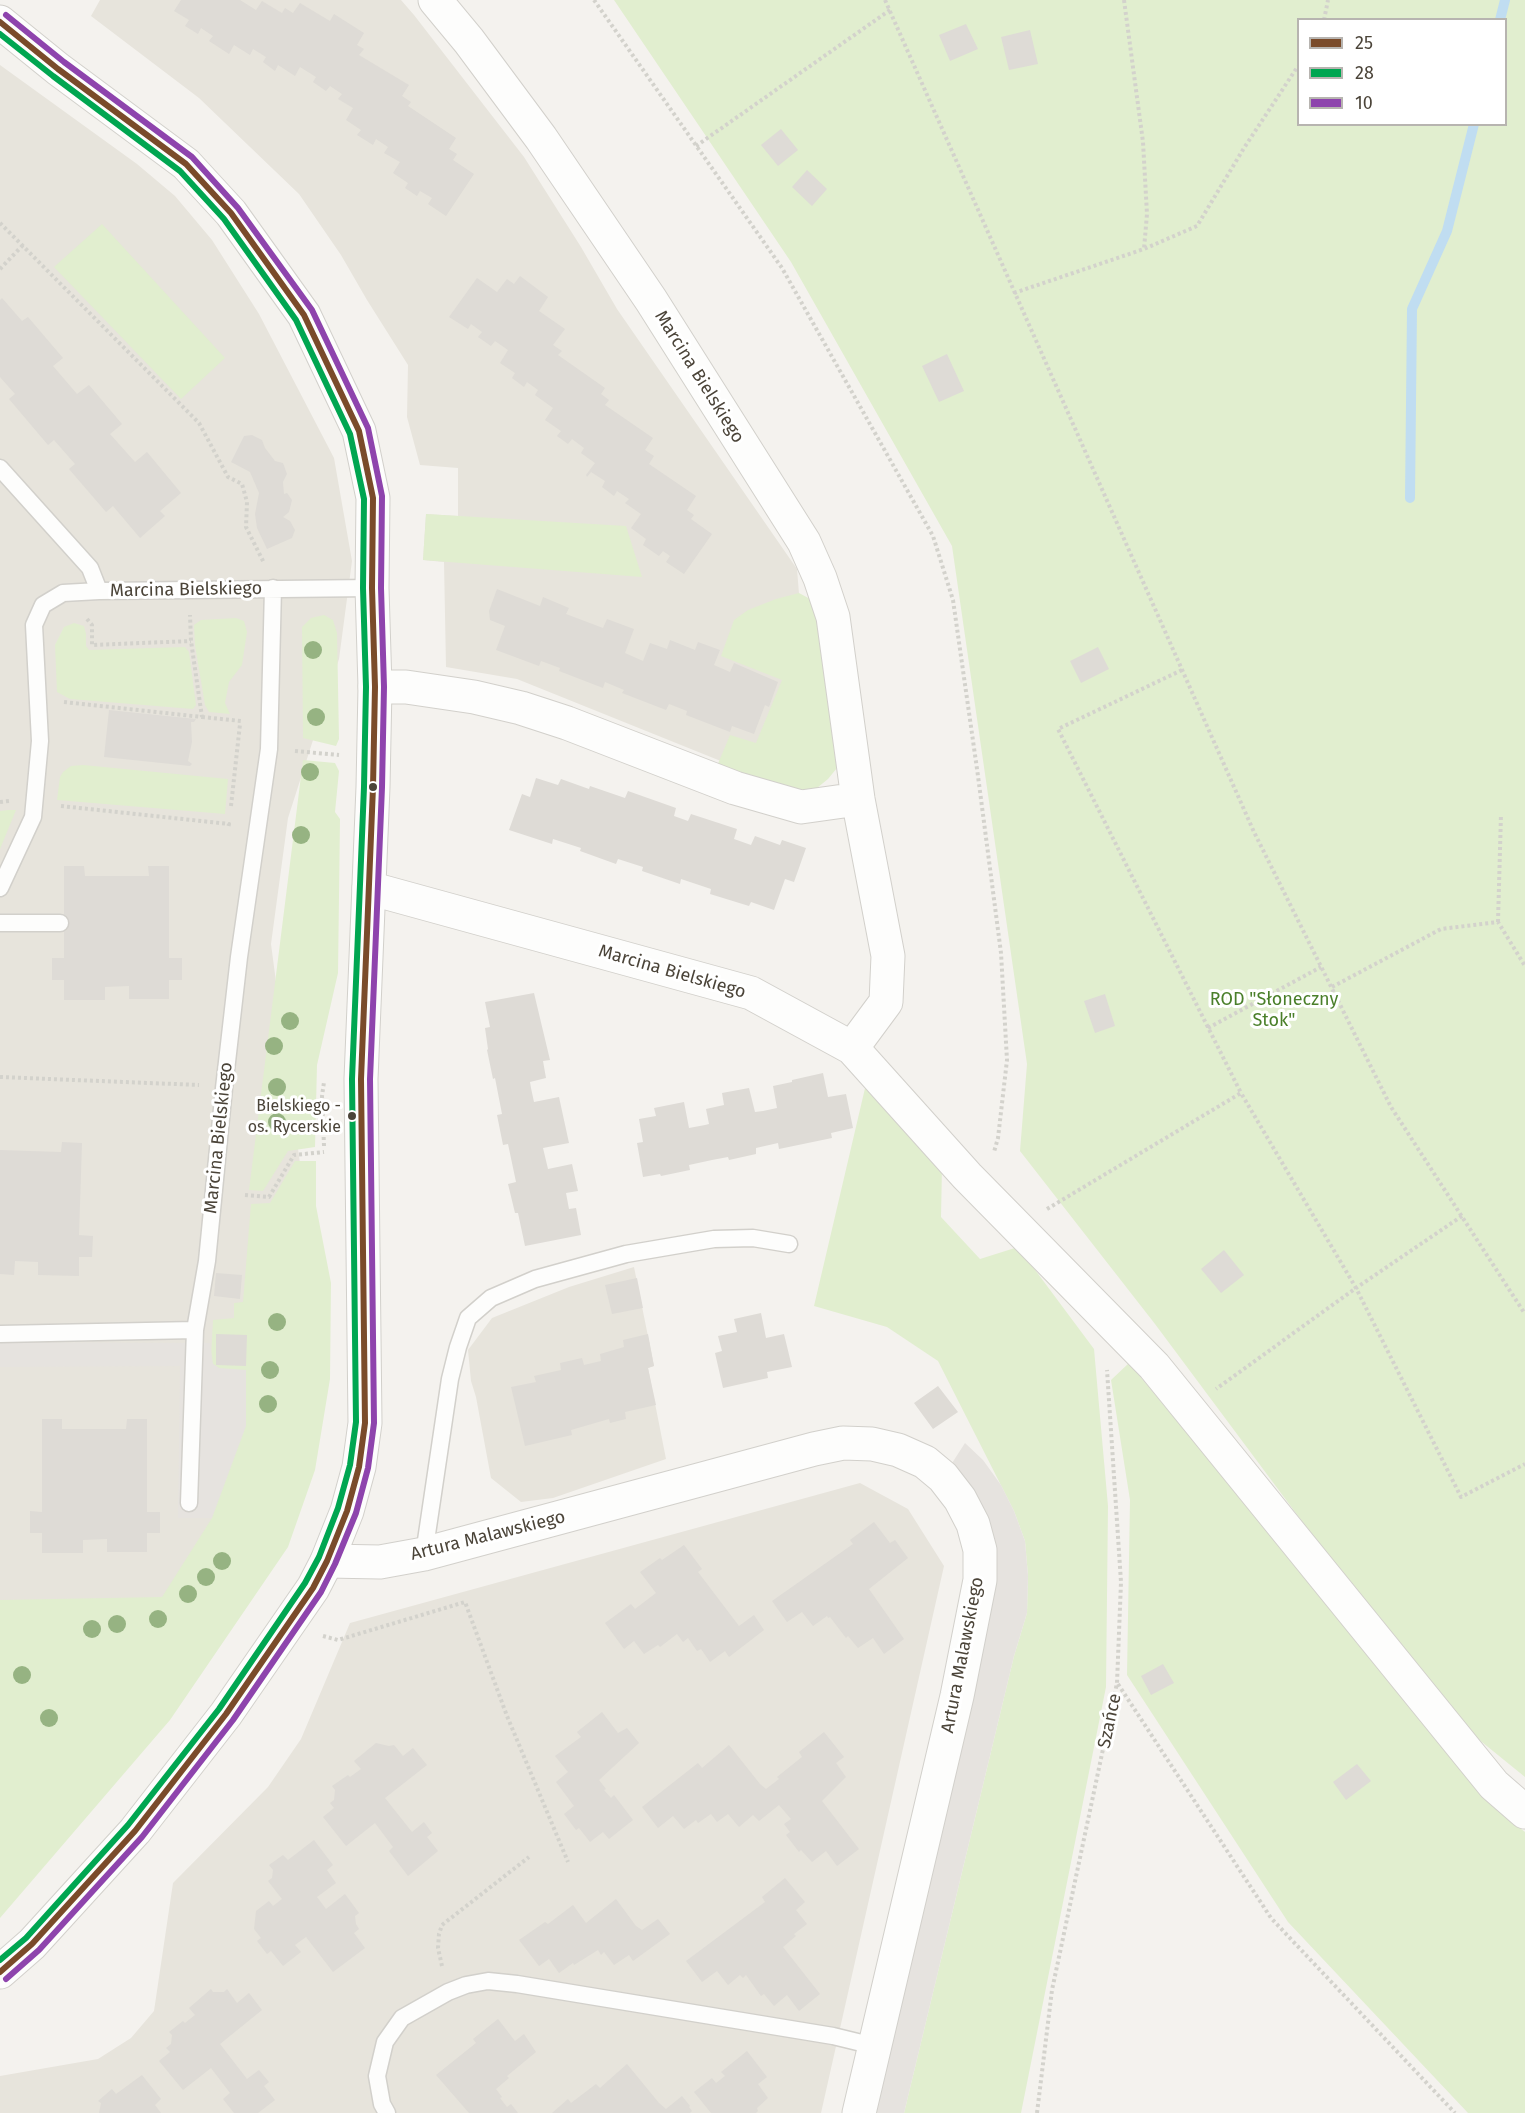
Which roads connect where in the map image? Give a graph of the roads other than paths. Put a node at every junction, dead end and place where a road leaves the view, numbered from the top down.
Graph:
1 (435, 0) edge
2 (0, 22) edge
3 (0, 468) edge
4 (273, 588) junction
5 (372, 588) junction
6 (99, 591) junction
7 (375, 687) junction
8 (858, 799) junction
9 (0, 888) edge
10 (369, 888) junction
11 (0, 923) edge
12 (60, 923) dead end
13 (852, 1048) junction
14 (789, 1244) dead end
15 (195, 1330) junction
16 (0, 1334) edge
17 (189, 1503) dead end
18 (424, 1554) junction
19 (327, 1561) junction
20 (1525, 1812) edge
21 (0, 1971) edge
22 (874, 2046) junction
23 (387, 2113) edge
24 (859, 2113) edge

1 - 8 street, Marcina Bielskiego
2 - 5 street
3 - 6 lane, Marcina Bielskiego
4 - 5 lane, Marcina Bielskiego
4 - 6 lane, Marcina Bielskiego
4 - 15 lane, Marcina Bielskiego
5 - 7 street
6 - 9 lane, Marcina Bielskiego
7 - 8 street
7 - 10 street
8 - 13 street, Marcina Bielskiego
10 - 13 street, Marcina Bielskiego
10 - 19 street
11 - 12 lane
13 - 20 street
14 - 18 lane
15 - 16 lane
15 - 17 lane, Marcina Bielskiego
18 - 19 street, Artura Malawskiego
18 - 22 street, Artura Malawskiego
19 - 21 street
22 - 23 lane
22 - 24 street, Artura Malawskiego

